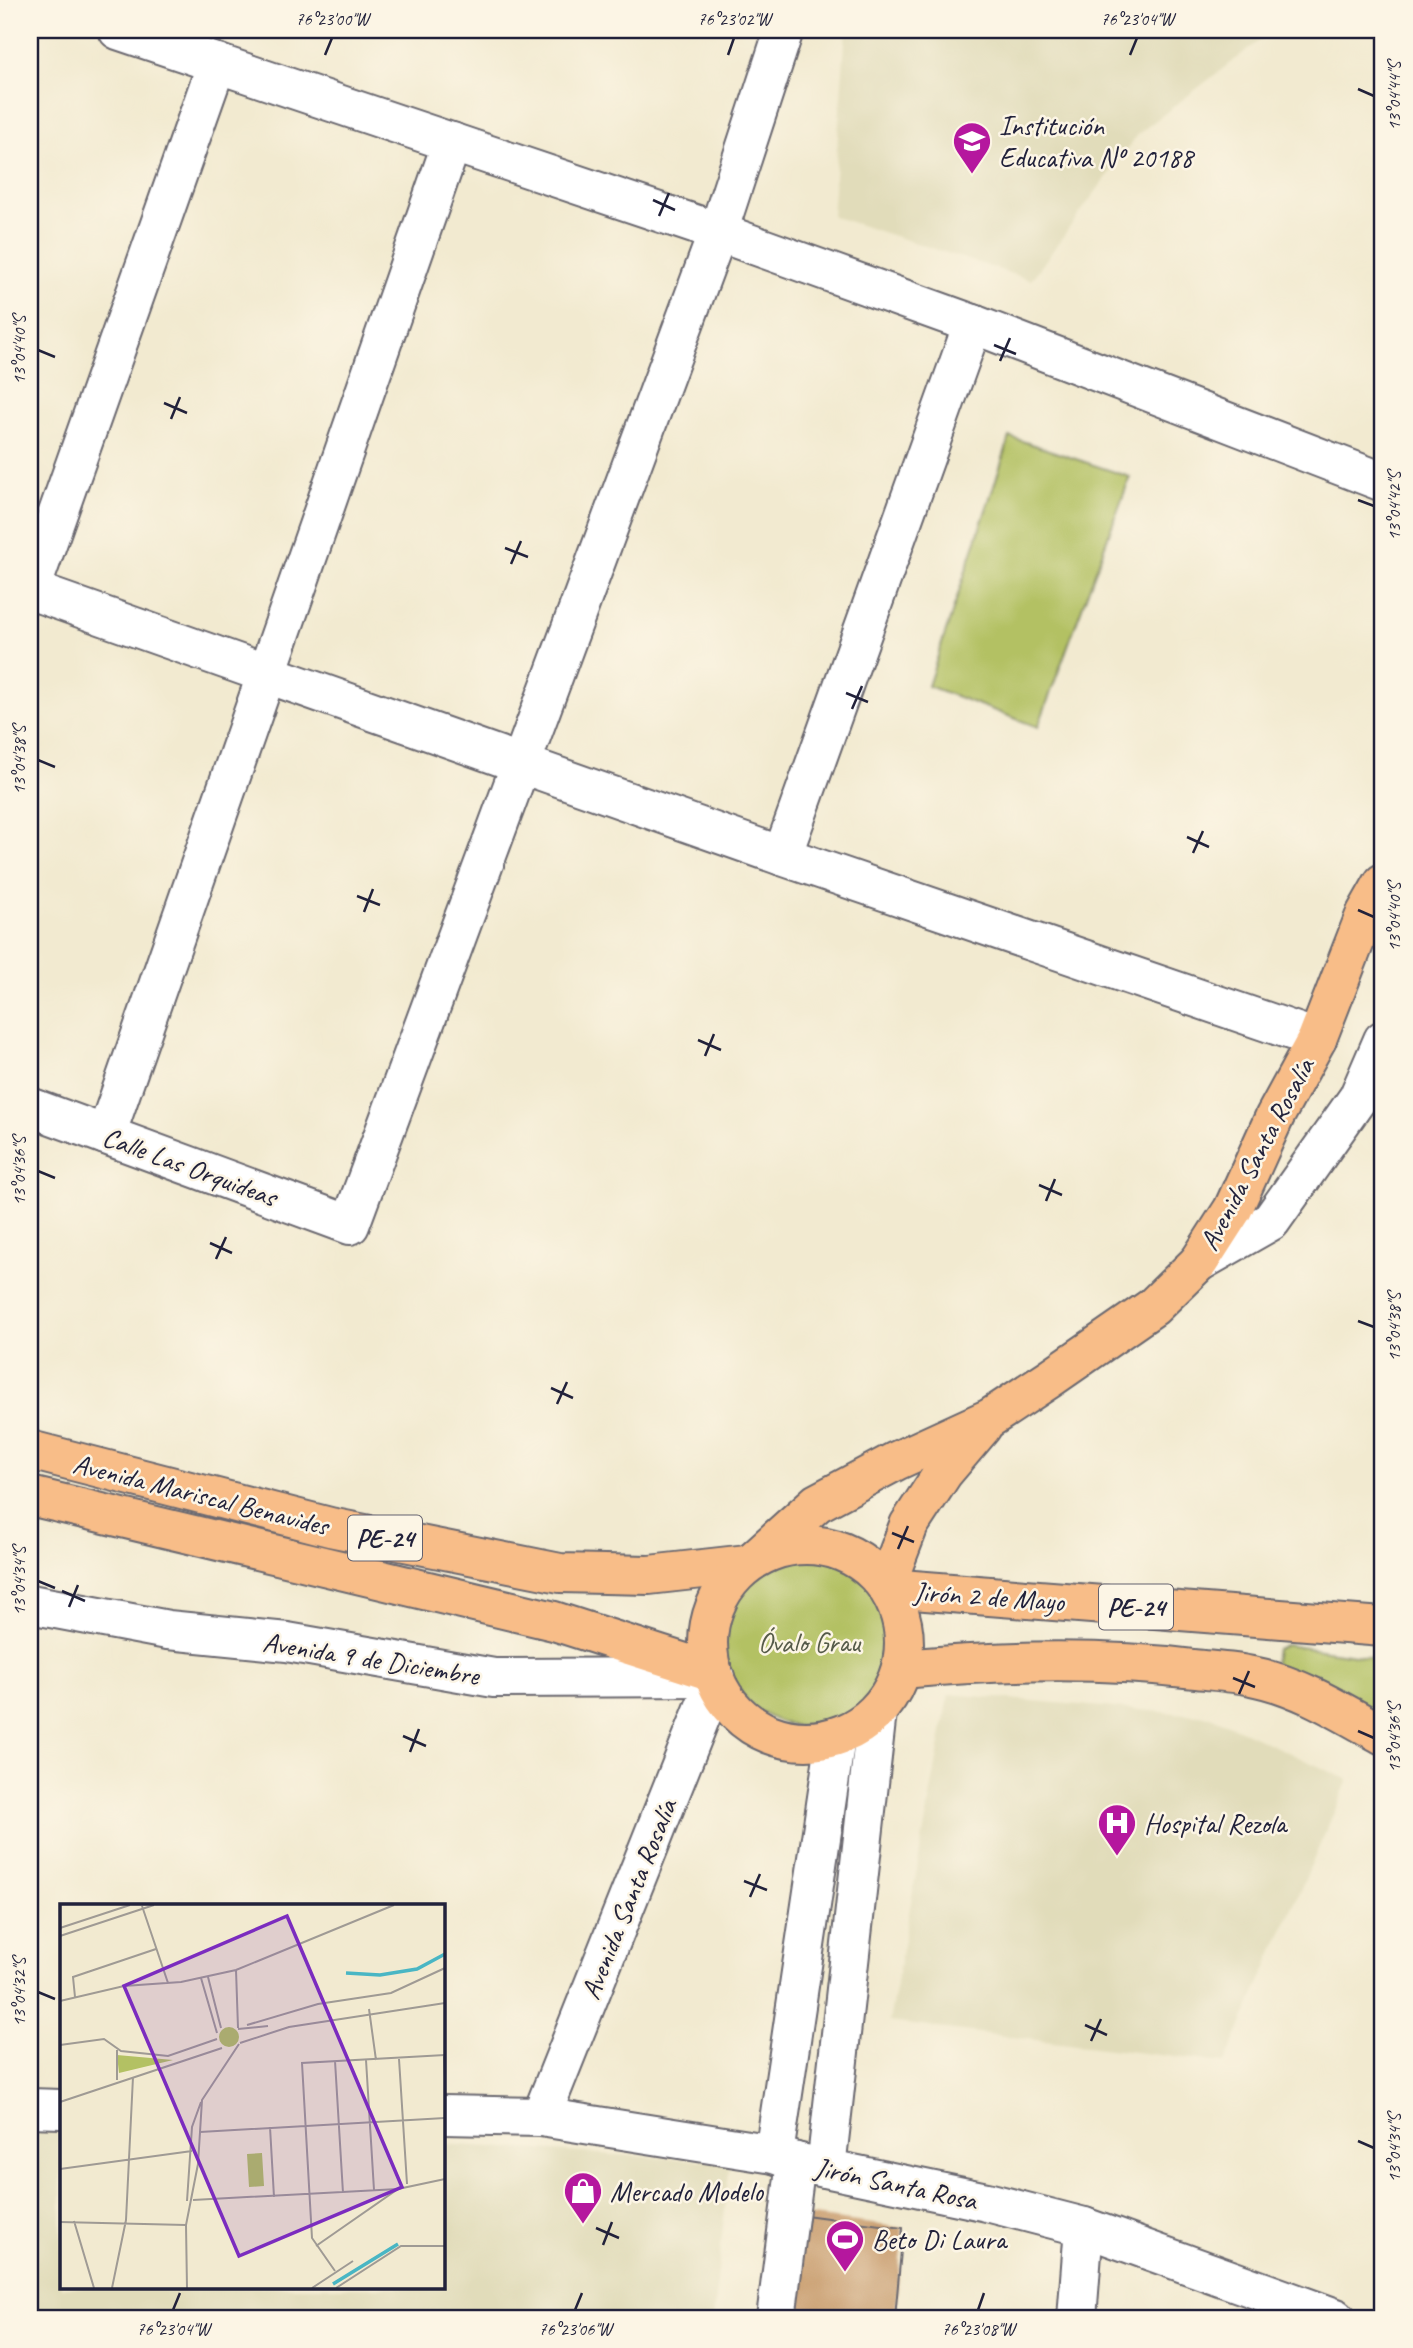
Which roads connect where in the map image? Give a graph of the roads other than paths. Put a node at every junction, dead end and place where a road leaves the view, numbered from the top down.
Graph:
1 (118, 30) edge
2 (784, 30) edge
3 (217, 63) junction
4 (452, 142) junction
5 (718, 232) junction
6 (973, 324) junction
7 (1383, 482) edge
8 (30, 591) edge
9 (267, 673) junction
10 (521, 763) junction
11 (782, 856) junction
12 (1383, 883) edge
13 (1317, 1039) junction
14 (1383, 1040) edge
15 (30, 1107) edge
16 (106, 1135) junction
17 (1199, 1262) junction
18 (990, 1418) junction
19 (30, 1450) edge
20 (30, 1496) edge
21 (751, 1562) junction
22 (887, 1587) junction
23 (30, 1604) edge
24 (1383, 1627) edge
25 (901, 1669) junction
26 (714, 1677) junction
27 (877, 1712) junction
28 (1383, 1735) edge
29 (836, 1737) junction
30 (30, 2108) edge
31 (60, 2109) edge
32 (444, 2115) edge
33 (541, 2117) junction
34 (799, 2161) junction
35 (1084, 2227) junction
36 (776, 2318) edge
37 (1077, 2318) edge
38 (1336, 2318) edge

1 - 3 street
2 - 5 street
3 - 4 street
3 - 8 street
4 - 5 street
4 - 9 street
5 - 6 street
5 - 10 street
6 - 7 street
6 - 11 street
8 - 9 street
9 - 10 street
9 - 16 street
10 - 11 street
10 - 16 street, Calle Las Orquideas
11 - 13 street
12 - 13 main road, Avenida Santa Rosalía
13 - 17 main road, Avenida Santa Rosalía
14 - 17 street
15 - 16 street, Calle Las Orquideas
17 - 18 main road, Avenida Santa Rosalía
18 - 21 main road, Avenida Santa Rosalía
18 - 22 main road, Avenida Santa Rosalía
19 - 21 main road, Avenida Mariscal Benavides / PE-24
20 - 26 main road, Avenida Mariscal Benavides / PE-24
21 - 22 main road
21 - 26 main road
22 - 24 main road, Jirón 2 de Mayo / PE-24
22 - 25 main road
23 - 26 street, Avenida 9 de Diciembre
25 - 27 main road
25 - 28 main road, PE-24
26 - 29 main road
26 - 33 street, Avenida Santa Rosalía
27 - 29 main road
27 - 34 street
29 - 34 street
30 - 31 street
32 - 33 street, Jirón Santa Rosa
33 - 34 street, Jirón Santa Rosa
34 - 35 street, Jirón Santa Rosa
34 - 36 street
35 - 37 street
35 - 38 street, Jirón Santa Rosa

